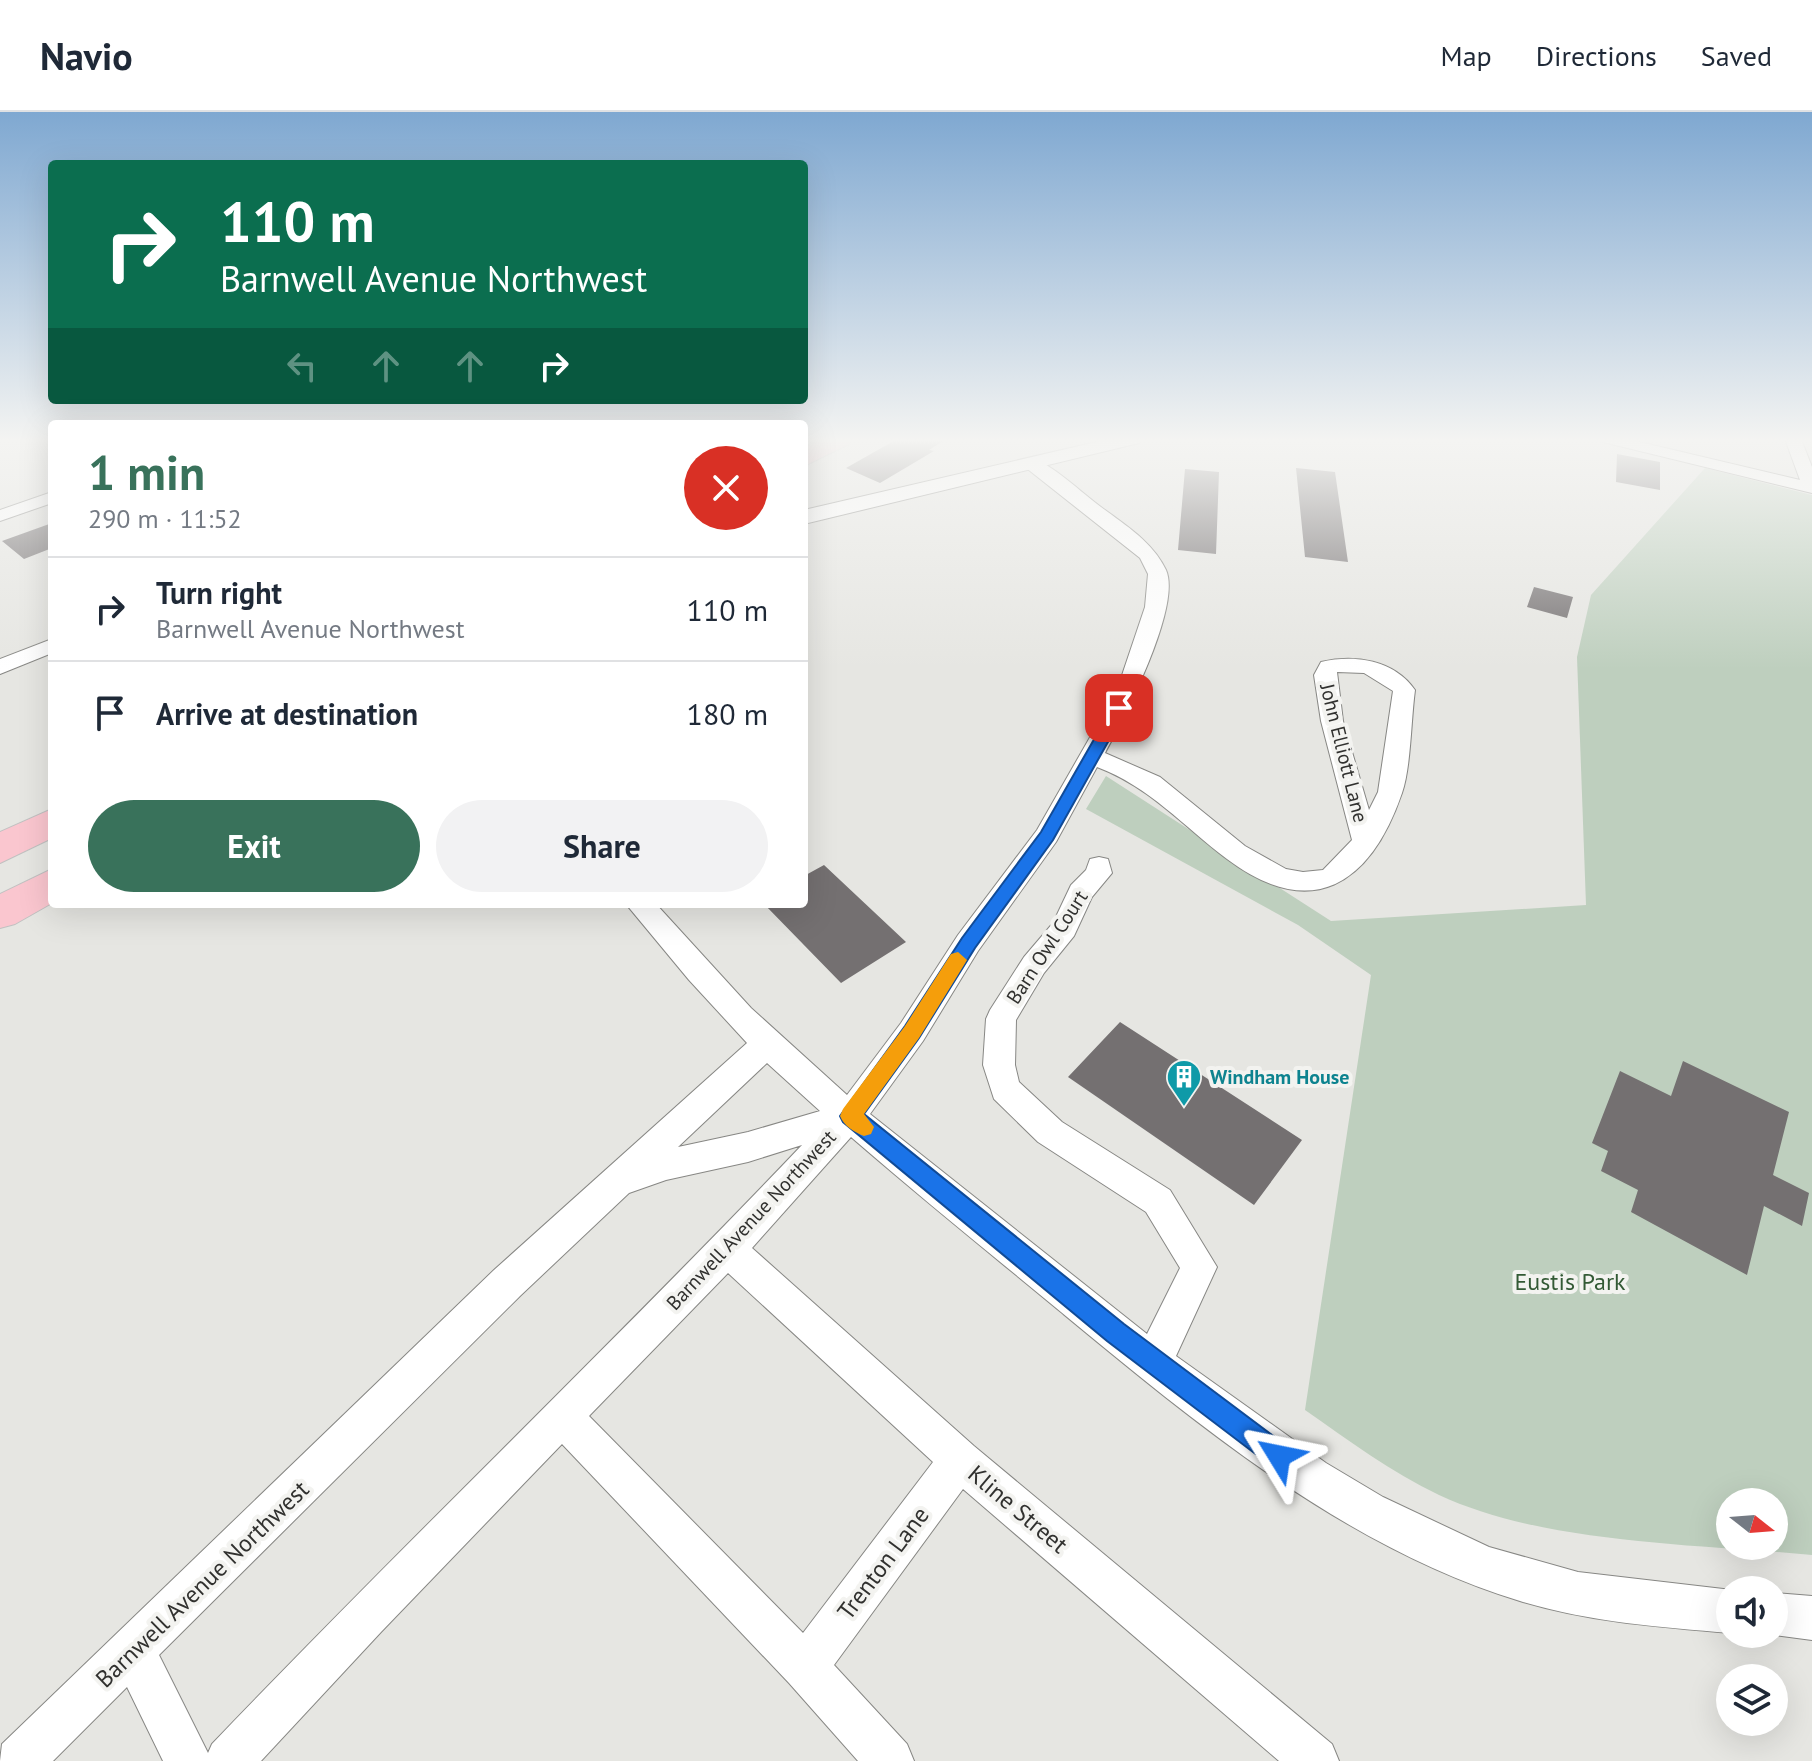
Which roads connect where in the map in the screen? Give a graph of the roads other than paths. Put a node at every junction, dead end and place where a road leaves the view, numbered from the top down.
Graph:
1 (1101, 516) edge
2 (48, 647) edge
3 (0, 667) edge
4 (1093, 757) junction
5 (48, 824) edge
6 (1365, 841) junction
7 (0, 849) edge
8 (1099, 866) dead end
9 (48, 886) edge
10 (643, 908) edge
11 (0, 913) edge
12 (768, 1043) junction
13 (850, 1116) junction
14 (587, 1207) junction
15 (727, 1249) junction
16 (1153, 1362) junction
17 (562, 1416) junction
18 (960, 1460) junction
19 (1716, 1610) edge
20 (1788, 1616) edge
21 (1812, 1618) edge
22 (133, 1652) junction
23 (805, 1667) junction
24 (19, 1761) edge
25 (188, 1761) edge
26 (229, 1761) edge
27 (890, 1761) edge
28 (1315, 1761) edge

1 - 4 street, Barnwell Avenue Northwest
2 - 3 street
4 - 6 street, John Elliott Lane
4 - 13 street, Barnwell Avenue Northwest
5 - 7 main road
6 - 6 street, John Elliott Lane
8 - 16 street, Barn Owl Court
9 - 11 main road
10 - 12 street
12 - 13 street
12 - 14 street, Barnwell Avenue Northwest
13 - 14 street
13 - 15 street, Barnwell Avenue Northwest
13 - 16 street
14 - 22 street, Barnwell Avenue Northwest
15 - 17 street, Barnwell Avenue Northwest
15 - 18 street, Kline Street
16 - 19 street
17 - 23 street
17 - 26 street, Barnwell Avenue Northwest
18 - 23 street, Trenton Lane
18 - 28 street, Kline Street
20 - 21 street
22 - 24 street, Barnwell Avenue Northwest
22 - 25 street
23 - 27 street

